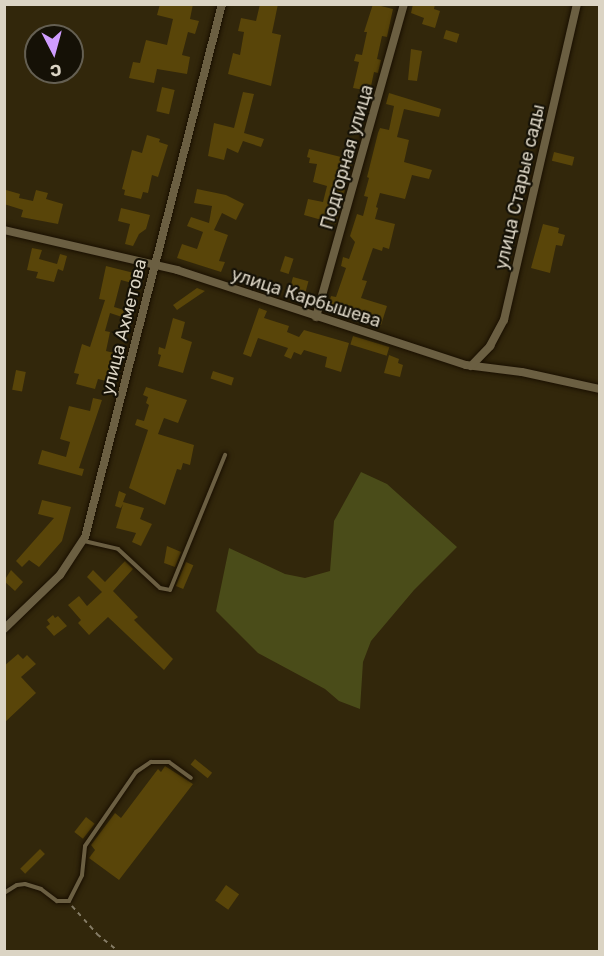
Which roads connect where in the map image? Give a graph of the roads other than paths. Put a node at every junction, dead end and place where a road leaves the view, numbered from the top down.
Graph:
1 (222, 4) edge
2 (404, 4) edge
3 (577, 4) edge
4 (4, 230) edge
5 (155, 265) junction
6 (316, 317) junction
7 (471, 366) junction
8 (600, 389) edge
9 (225, 455) dead end
10 (83, 541) junction
11 (4, 629) edge
12 (191, 778) dead end
13 (4, 893) edge

1 - 5 street, улица Ахметова
2 - 6 street, Подгорная улица
3 - 7 street, улица Старые сады
4 - 5 street, улица Карбышева
5 - 6 street, улица Карбышева
5 - 10 street, улица Ахметова
6 - 7 street, улица Карбышева
7 - 8 street, улица Карбышева
9 - 10 lane
10 - 11 street, улица Ахметова
12 - 13 lane

